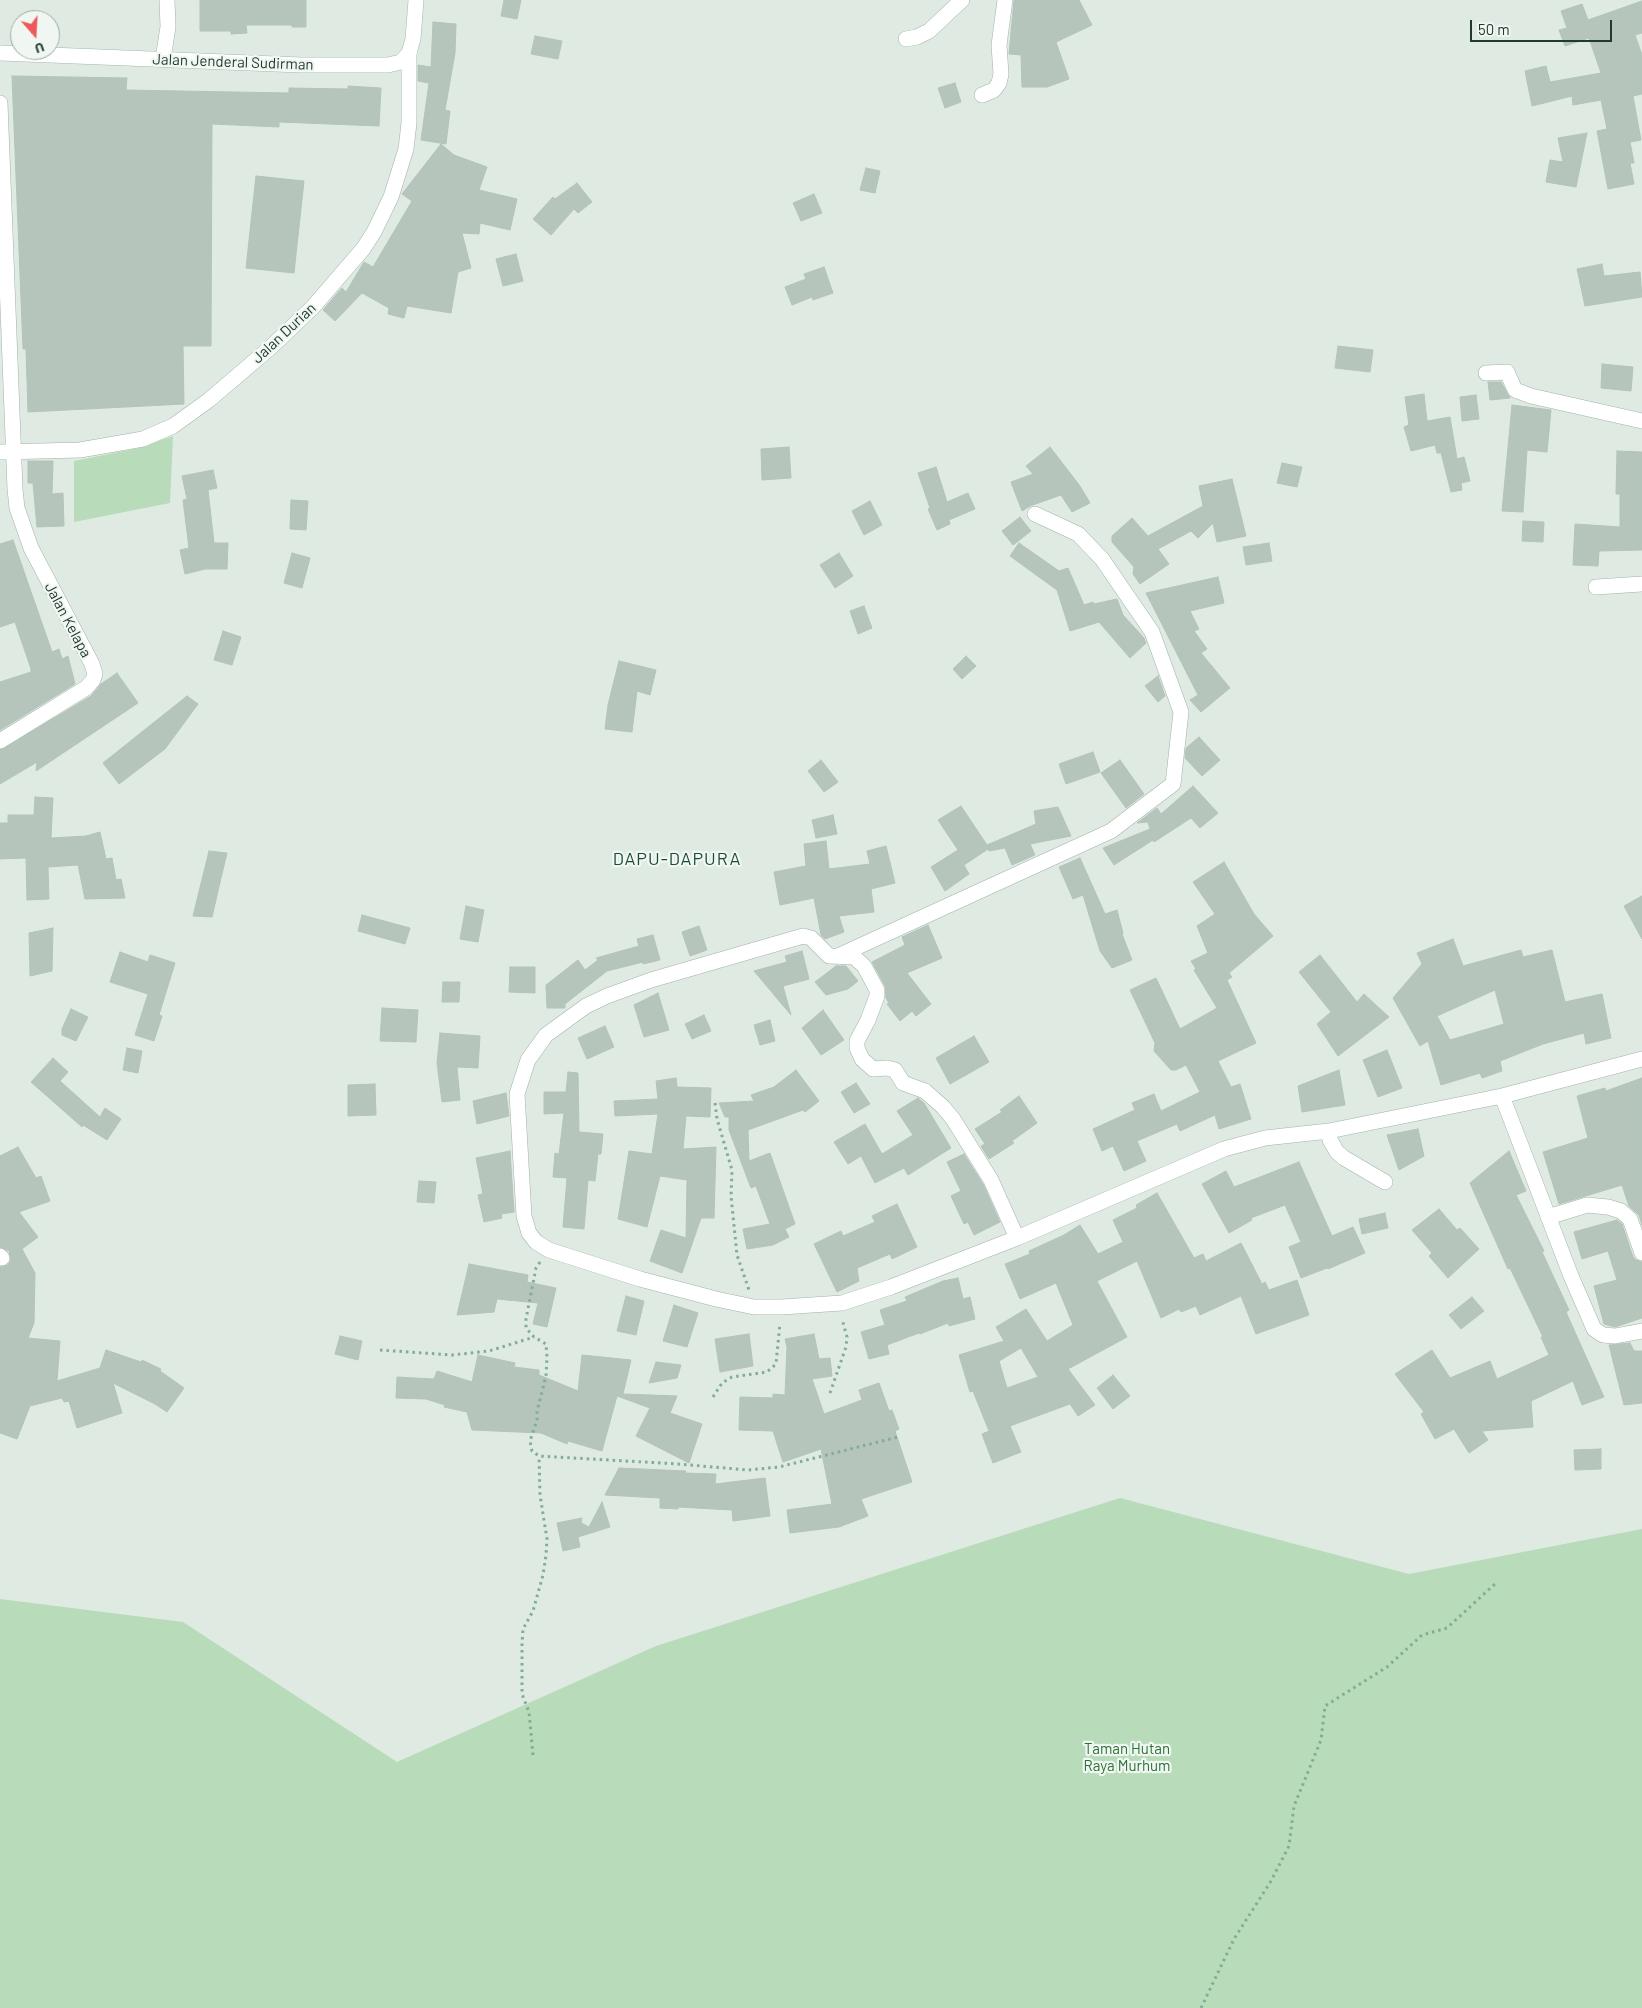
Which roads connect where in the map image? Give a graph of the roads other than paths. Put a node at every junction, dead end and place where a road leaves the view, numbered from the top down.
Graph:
1 (167, 0) edge
2 (416, 0) edge
3 (962, 0) edge
4 (1005, 0) edge
5 (906, 39) dead end
6 (0, 52) edge
7 (409, 53) junction
8 (163, 59) junction
9 (982, 95) dead end
10 (0, 103) edge
11 (1486, 373) dead end
12 (1642, 420) edge
13 (7, 452) edge
14 (1035, 514) dead end
15 (1642, 584) edge
16 (1596, 587) dead end
17 (0, 741) edge
18 (839, 956) junction
19 (1642, 1059) edge
20 (1502, 1096) junction
21 (1329, 1131) junction
22 (1385, 1182) dead end
23 (1548, 1217) junction
24 (1017, 1238) junction
25 (1642, 1253) edge
26 (1642, 1331) edge

1 - 8 street
2 - 7 street
3 - 5 street
4 - 9 street
6 - 8 street, Jalan Jenderal Sudirman
7 - 8 street, Jalan Jenderal Sudirman
7 - 13 street, Jalan Durian
10 - 13 street
11 - 12 street
13 - 17 street, Jalan Kelapa
14 - 18 street
15 - 16 street
18 - 24 street
18 - 24 street
19 - 20 street
20 - 21 street
20 - 23 street
21 - 22 street
21 - 24 street
23 - 25 street
23 - 26 street

